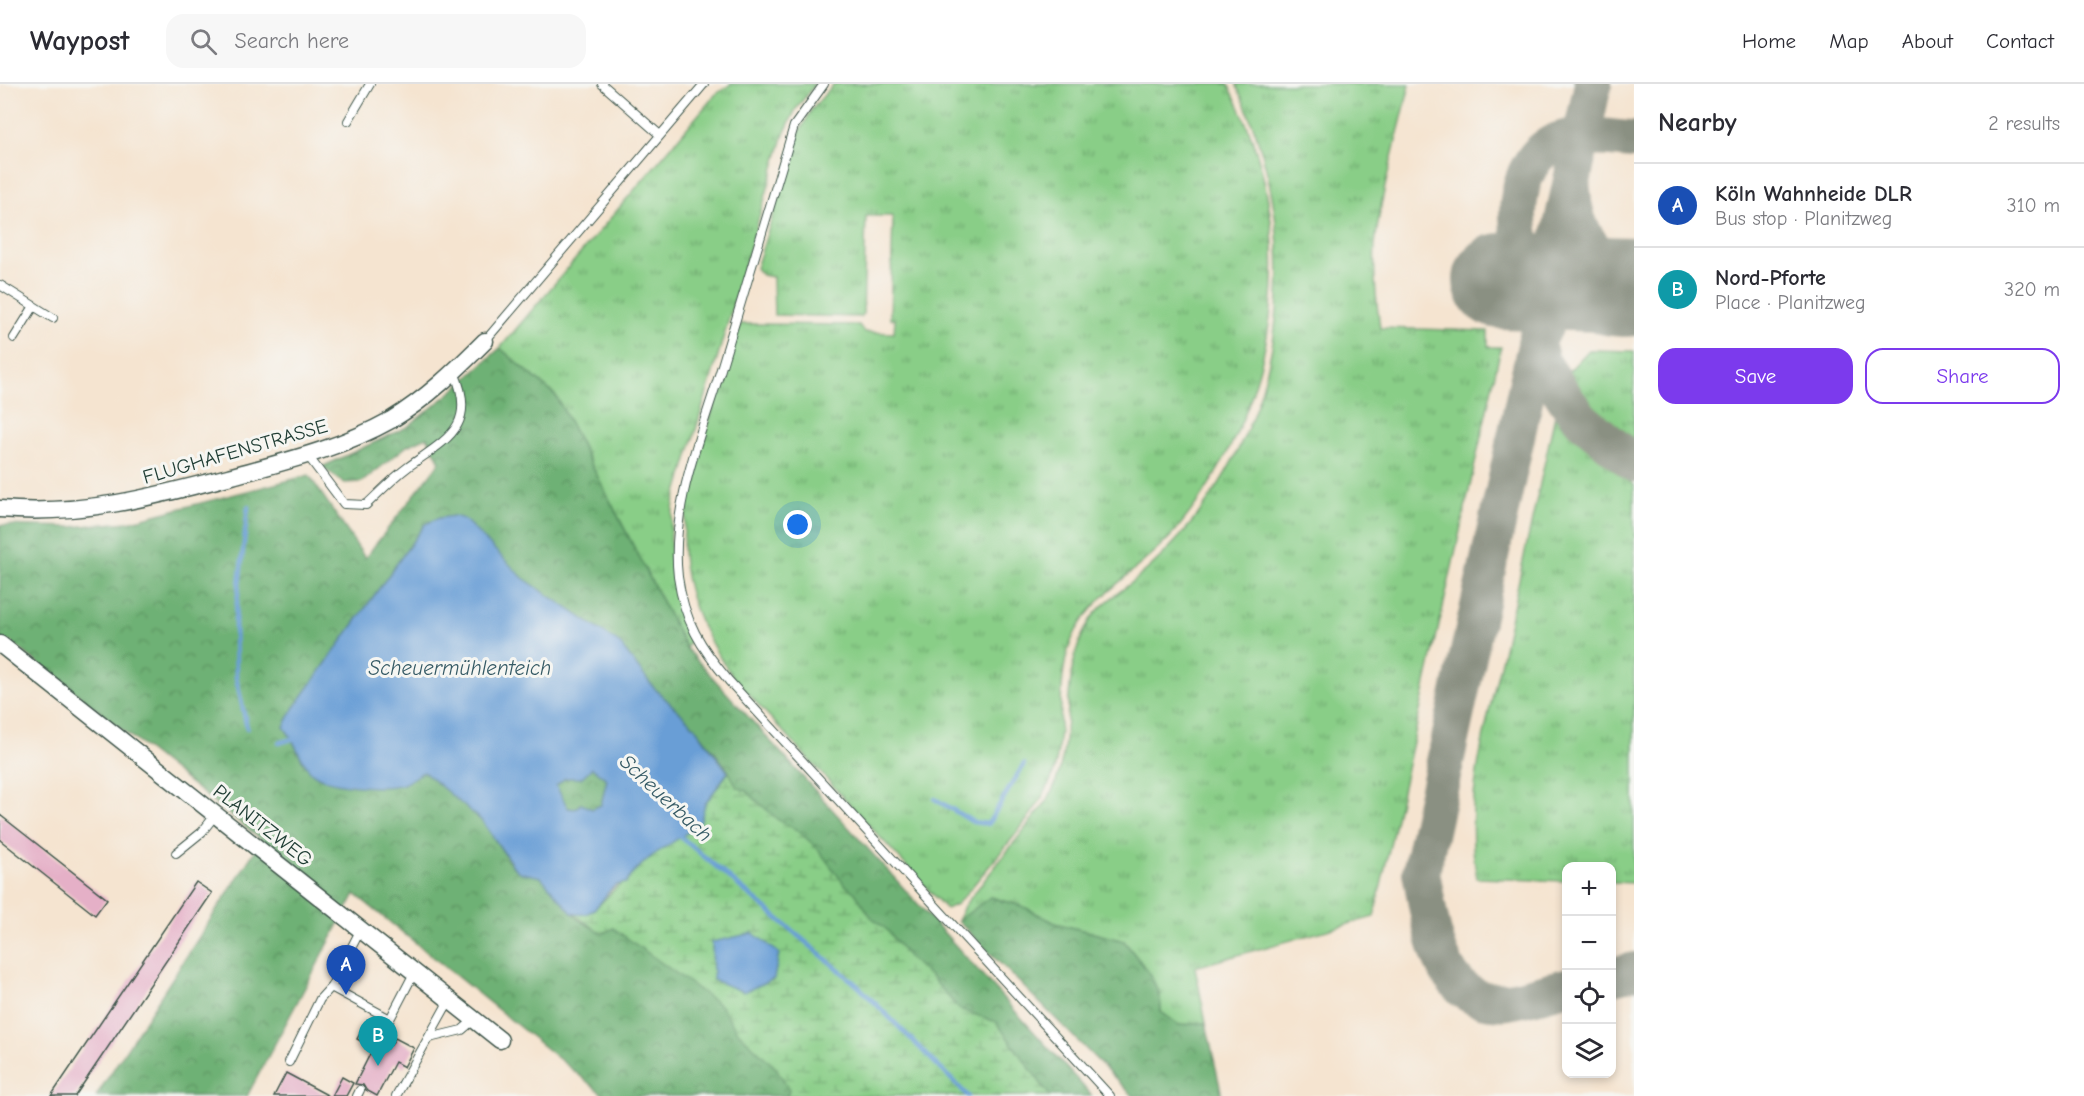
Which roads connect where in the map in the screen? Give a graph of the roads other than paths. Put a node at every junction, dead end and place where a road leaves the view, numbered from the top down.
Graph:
1 (370, 84) edge
2 (602, 84) edge
3 (705, 84) edge
4 (824, 84) edge
5 (348, 121) dead end
6 (660, 135) junction
7 (0, 285) edge
8 (34, 306) junction
9 (53, 318) dead end
10 (14, 338) dead end
11 (485, 341) joint
12 (454, 372) junction
13 (308, 456) junction
14 (0, 509) edge
15 (0, 644) edge
16 (216, 814) junction
17 (176, 853) dead end
18 (361, 929) junction
19 (414, 973) junction
20 (331, 987) junction
21 (444, 998) junction
22 (469, 1016) junction
23 (429, 1038) junction
24 (500, 1040) dead end
25 (289, 1062) dead end
26 (396, 1096) edge
27 (1110, 1096) edge

1 - 5 lane
2 - 6 lane
3 - 6 lane
4 - 27 lane
6 - 11 lane
7 - 8 lane
8 - 9 lane
8 - 10 lane
11 - 12 street, FLUGHAFENSTRASSE
12 - 13 street, FLUGHAFENSTRASSE
12 - 13 lane
13 - 14 street, FLUGHAFENSTRASSE
15 - 16 street, PLANITZWEG
16 - 17 lane
16 - 18 street, PLANITZWEG
18 - 19 street, PLANITZWEG
18 - 20 lane
19 - 20 lane
19 - 21 street, PLANITZWEG
20 - 25 lane
21 - 22 street, PLANITZWEG
21 - 23 lane
22 - 23 lane
22 - 24 street, PLANITZWEG
23 - 26 lane

